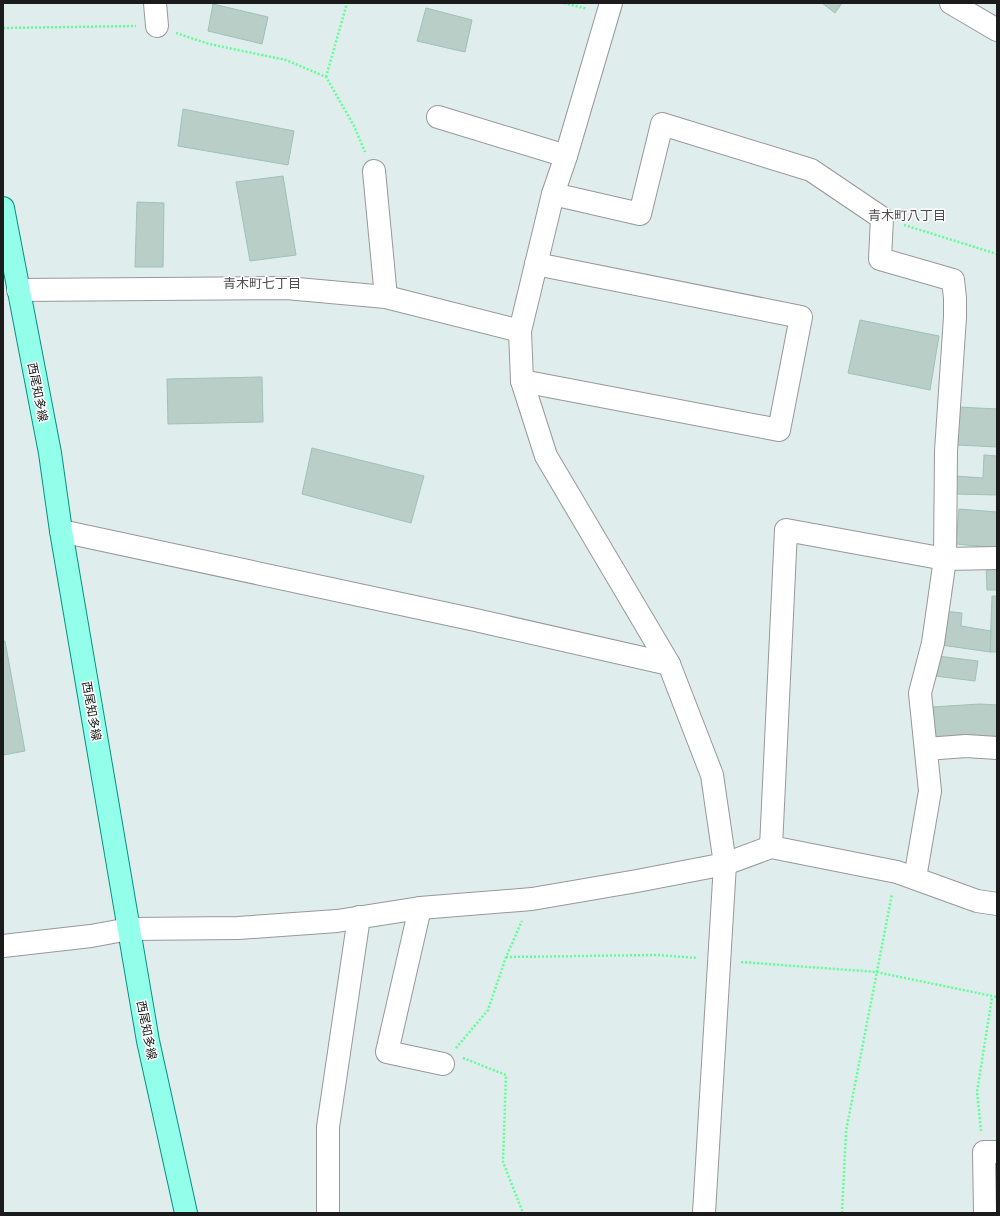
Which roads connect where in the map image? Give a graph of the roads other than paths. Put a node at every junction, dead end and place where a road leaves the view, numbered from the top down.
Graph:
1 (155, 3) edge
2 (611, 3) edge
3 (951, 3) edge
4 (157, 26) road end
5 (997, 30) edge
6 (438, 117) dead end
7 (566, 156) junction
8 (374, 172) road end
9 (553, 194) junction
10 (3, 208) edge
11 (536, 264) junction
12 (18, 290) junction
13 (386, 297) junction
14 (520, 331) junction
15 (522, 381) junction
16 (61, 531) junction
17 (997, 558) edge
18 (945, 559) junction
19 (669, 664) junction
20 (997, 748) edge
21 (926, 749) junction
22 (771, 847) junction
23 (724, 864) junction
24 (906, 875) junction
25 (997, 904) edge
26 (420, 908) junction
27 (359, 917) junction
28 (128, 929) junction
29 (3, 946) edge
30 (447, 1059) road end
31 (990, 1152) edge
32 (186, 1213) edge
33 (328, 1213) edge
34 (704, 1213) edge
35 (985, 1213) edge

1 - 4 street
2 - 7 street
3 - 5 street
6 - 7 street
7 - 9 street
8 - 13 street
9 - 11 street
9 - 18 street
10 - 12 main road, 西尾知多線
11 - 14 street
11 - 15 street
12 - 13 street
12 - 16 main road, 西尾知多線
13 - 14 street
14 - 15 street
15 - 19 street
16 - 19 street
16 - 28 main road, 西尾知多線
17 - 18 street
18 - 21 street
18 - 22 street
19 - 23 street
20 - 21 street
21 - 24 street
22 - 23 street
22 - 24 street
23 - 26 street
23 - 34 street
24 - 25 street
26 - 27 street
26 - 30 street
27 - 28 street
27 - 33 street
28 - 29 street
28 - 32 main road, 西尾知多線
31 - 35 street

